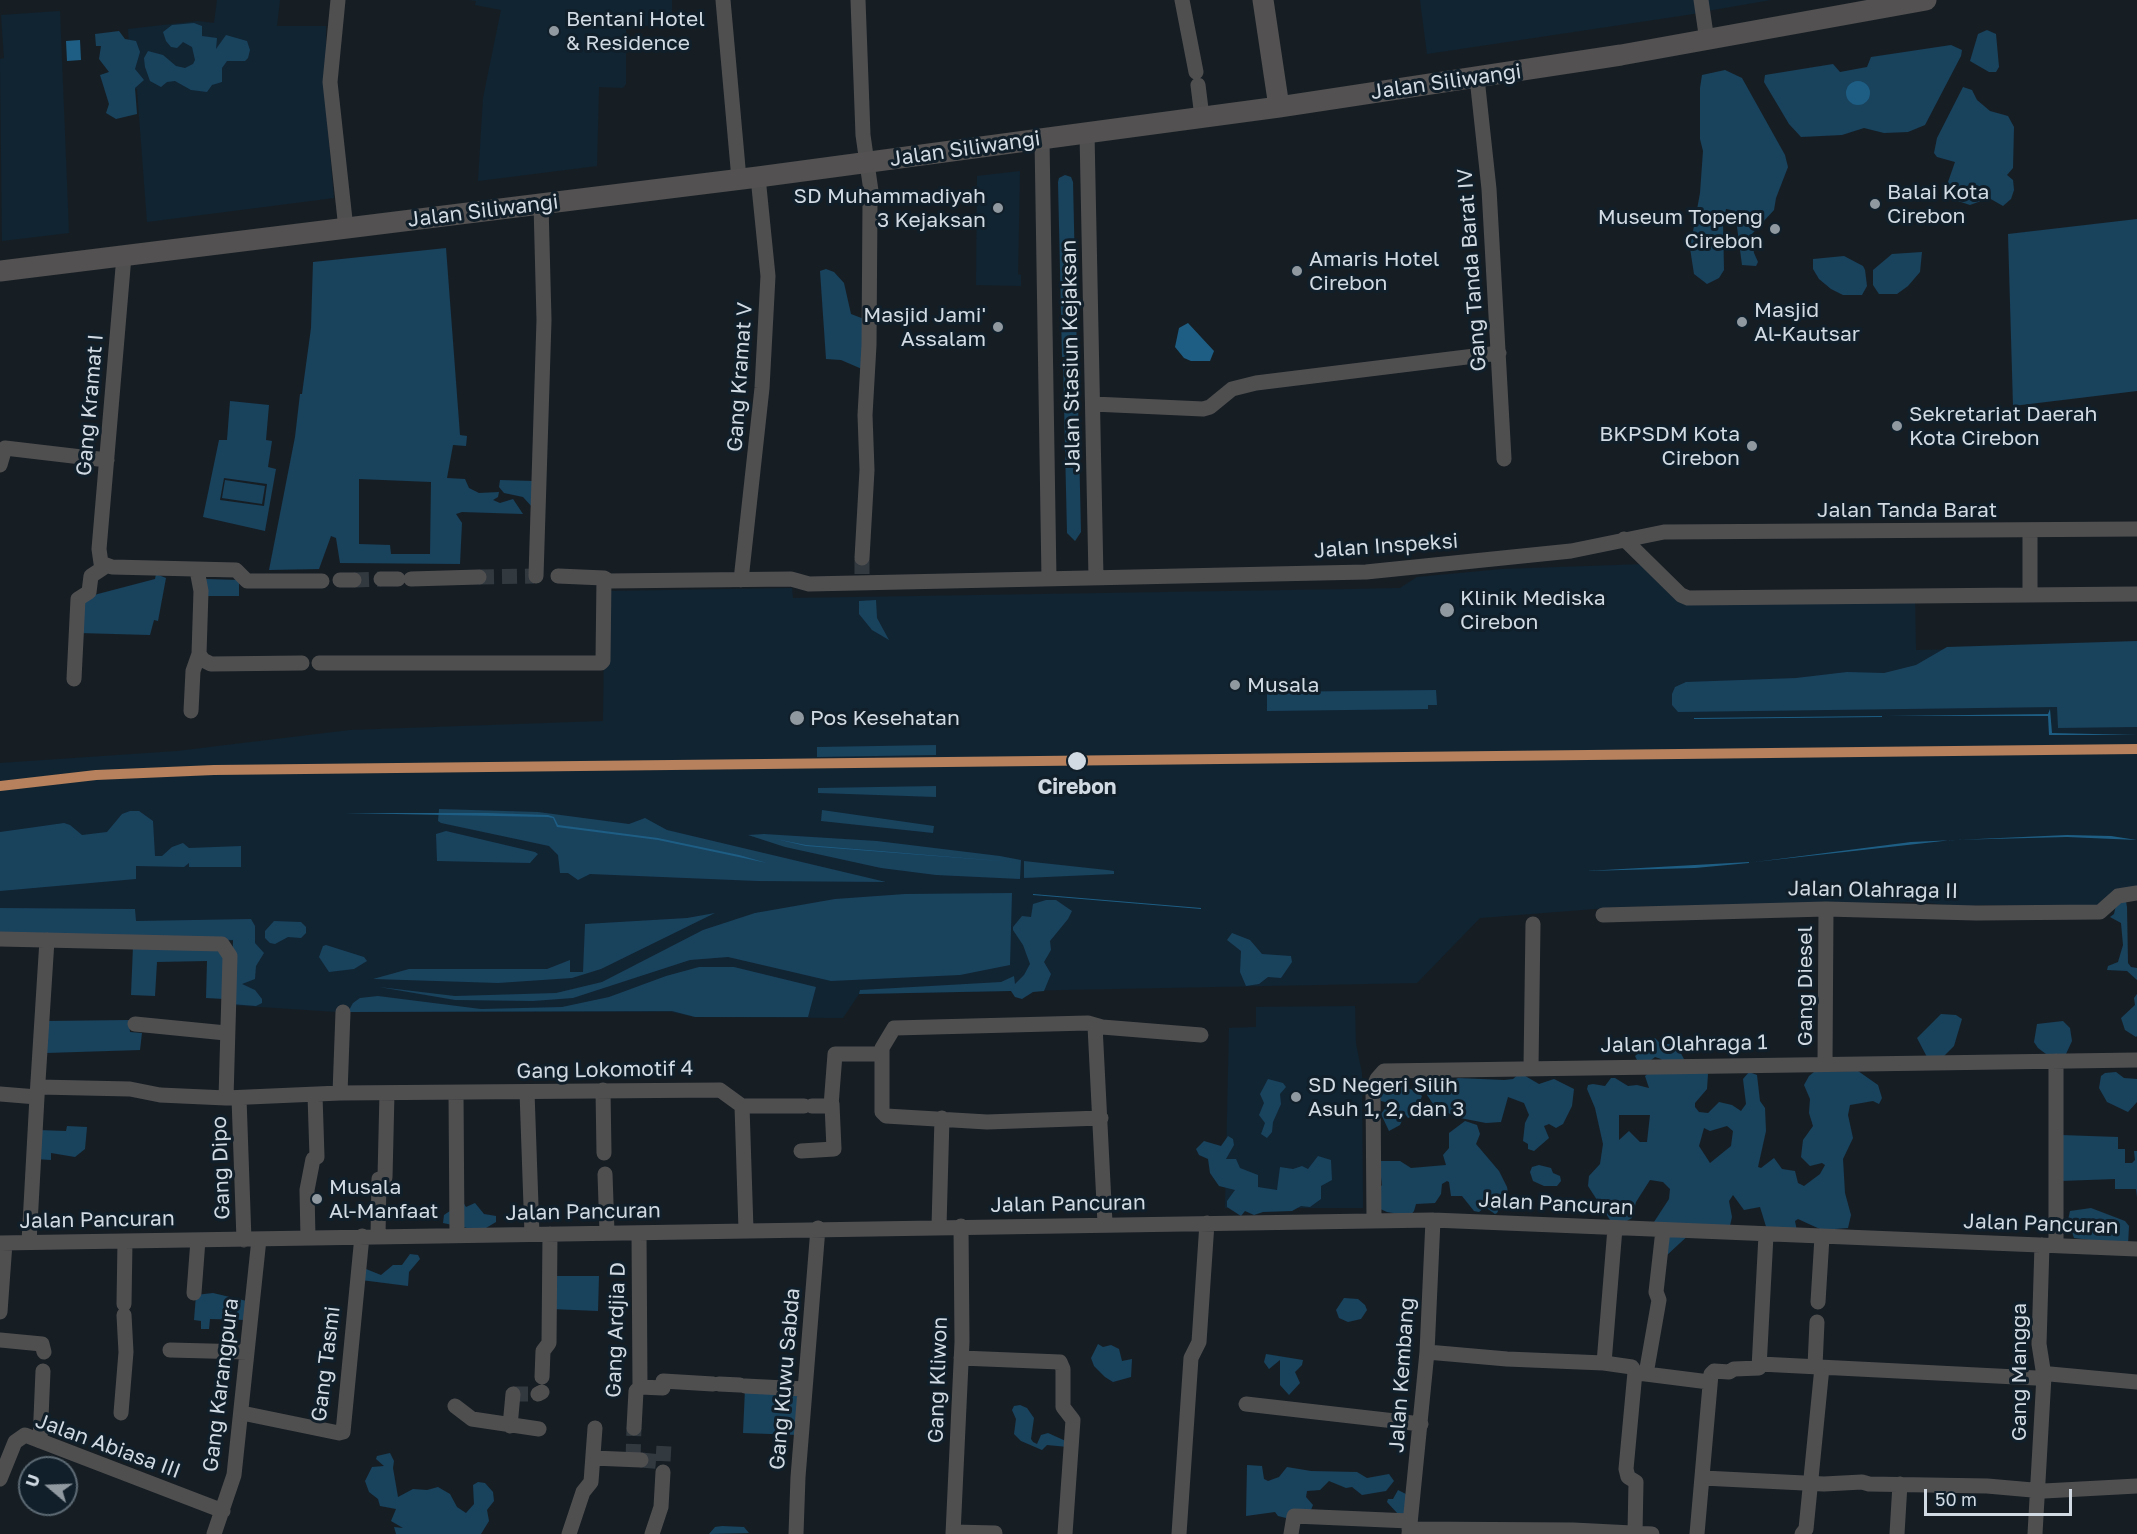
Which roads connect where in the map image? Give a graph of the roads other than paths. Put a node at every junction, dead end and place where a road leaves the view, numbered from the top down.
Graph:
1 (338, 0) edge
2 (723, 0) edge
3 (858, 0) edge
4 (1182, 0) edge
5 (1263, 0) edge
6 (1701, 0) edge
7 (1926, 0) edge
8 (1707, 41) junction
9 (1478, 78) junction
10 (1279, 107) junction
11 (1202, 117) junction
12 (1087, 133) junction
13 (1042, 139) junction
14 (867, 162) junction
15 (748, 178) junction
16 (541, 204) junction
17 (346, 228) junction
18 (124, 256) junction
19 (0, 271) edge
20 (1499, 353) junction
21 (1093, 404) junction
22 (1504, 459) dead end
23 (106, 460) junction
24 (0, 465) edge
25 (2137, 529) edge
26 (2030, 530) junction
27 (1677, 532) joint
28 (1624, 539) junction
29 (862, 558) tunnel mouth
30 (102, 562) junction
31 (197, 570) junction
32 (479, 577) tunnel mouth
33 (604, 578) junction
34 (1096, 578) junction
35 (381, 579) tunnel mouth
36 (1049, 579) junction
37 (741, 580) junction
38 (322, 581) dead end
39 (2137, 594) edge
40 (2030, 595) junction
41 (199, 654) junction
42 (302, 663) dead end
43 (319, 663) dead end
44 (74, 679) dead end
45 (190, 711) dead end
46 (2137, 893) edge
47 (1826, 909) junction
48 (1602, 915) dead end
49 (1533, 924) dead end
50 (0, 939) edge
51 (47, 940) junction
52 (343, 1012) dead end
53 (135, 1024) dead end
54 (1095, 1026) junction
55 (226, 1034) junction
56 (1201, 1035) dead end
57 (881, 1054) junction
58 (2137, 1060) edge
59 (2056, 1061) junction
60 (1825, 1063) junction
61 (1531, 1067) junction
62 (603, 1090) junction
63 (38, 1092) junction
64 (527, 1092) junction
65 (387, 1093) junction
66 (456, 1093) junction
67 (0, 1094) edge
68 (340, 1094) junction
69 (315, 1095) junction
70 (232, 1098) junction
71 (832, 1104) junction
72 (742, 1106) junction
73 (942, 1118) junction
74 (1101, 1118) junction
75 (801, 1151) dead end
76 (604, 1153) dead end
77 (605, 1174) dead end
78 (1374, 1220) junction
79 (1433, 1220) junction
80 (1105, 1223) junction
81 (1207, 1223) junction
82 (939, 1226) junction
83 (961, 1226) junction
84 (818, 1228) junction
85 (1615, 1228) junction
86 (746, 1230) junction
87 (1663, 1230) junction
88 (607, 1232) junction
89 (639, 1233) junction
90 (532, 1234) junction
91 (550, 1234) junction
92 (458, 1235) junction
93 (1766, 1235) junction
94 (362, 1236) junction
95 (378, 1236) junction
96 (1822, 1237) junction
97 (308, 1238) junction
98 (251, 1239) junction
99 (198, 1240) junction
100 (125, 1241) junction
101 (29, 1242) junction
102 (2, 1243) edge
103 (2049, 1245) junction
104 (2137, 1249) edge
105 (194, 1293) dead end
106 (1818, 1302) dead end
107 (0, 1312) edge
108 (1817, 1322) dead end
109 (0, 1340) edge
110 (170, 1350) dead end
111 (44, 1352) dead end
112 (248, 1352) junction
113 (1427, 1352) junction
114 (961, 1358) junction
115 (1604, 1362) junction
116 (1760, 1364) junction
117 (1818, 1367) junction
118 (43, 1371) dead end
119 (1641, 1373) junction
120 (2044, 1376) junction
121 (1709, 1382) junction
122 (2137, 1382) edge
123 (541, 1387) dead end
124 (640, 1388) junction
125 (805, 1389) junction
126 (513, 1394) dead end
127 (1246, 1404) dead end
128 (455, 1406) dead end
129 (121, 1413) dead end
130 (242, 1413) junction
131 (1421, 1424) junction
132 (510, 1426) junction
133 (595, 1428) dead end
134 (634, 1428) tunnel mouth
135 (539, 1429) dead end
136 (40, 1441) junction
137 (593, 1458) junction
138 (635, 1460) tunnel mouth
139 (663, 1472) dead end
140 (1703, 1478) junction
141 (0, 1479) edge
142 (1809, 1483) junction
143 (1900, 1484) junction
144 (2137, 1486) edge
145 (2039, 1491) junction
146 (223, 1511) junction
147 (1409, 1528) edge
148 (953, 1533) edge
149 (995, 1533) edge
150 (214, 1534) edge
151 (569, 1534) edge
152 (652, 1534) edge
153 (796, 1534) edge
154 (1065, 1534) edge
155 (1179, 1534) edge
156 (1291, 1534) edge
157 (1640, 1534) edge
158 (1652, 1534) edge
159 (1697, 1534) edge
160 (1802, 1534) edge
161 (1897, 1534) edge
162 (2035, 1534) edge

1 - 17 street
2 - 15 street, Gang Kramat V
3 - 14 street
4 - 11 street
5 - 10 main road
6 - 8 street
7 - 8 main road, Jalan Siliwangi
8 - 9 main road, Jalan Siliwangi
9 - 10 main road, Jalan Siliwangi
9 - 20 street, Gang Tanda Barat IV
10 - 11 main road, Jalan Siliwangi
11 - 12 main road, Jalan Siliwangi
12 - 13 main road, Jalan Siliwangi
12 - 21 street, Jalan Stasiun Kejaksan
13 - 14 main road, Jalan Siliwangi
13 - 36 street, Jalan Stasiun Kejaksan
14 - 15 main road, Jalan Siliwangi
14 - 29 street
15 - 16 main road, Jalan Siliwangi
15 - 37 street, Gang Kramat V
16 - 17 main road, Jalan Siliwangi
16 - 33 street, Jalan Inspeksi
17 - 18 main road, Jalan Siliwangi
18 - 19 main road, Jalan Siliwangi
18 - 23 street, Gang Kramat I
20 - 21 street
20 - 22 street, Gang Tanda Barat IV
21 - 34 street, Jalan Stasiun Kejaksan
23 - 24 street
23 - 30 street, Gang Kramat I
25 - 26 street, Jalan Tanda Barat
26 - 27 street, Jalan Tanda Barat
26 - 40 street
27 - 28 street, Jalan Inspeksi
28 - 34 street, Jalan Inspeksi
28 - 40 street
30 - 31 street
30 - 44 street
31 - 38 street
31 - 41 street
32 - 35 street
33 - 37 street, Jalan Inspeksi
33 - 43 street
34 - 36 street, Jalan Inspeksi
36 - 37 street, Jalan Inspeksi
39 - 40 street
41 - 42 street
41 - 45 street
46 - 47 street, Jalan Olahraga II
47 - 48 street, Jalan Olahraga II
47 - 60 street, Gang Diesel
49 - 61 street
50 - 51 street
51 - 55 street
51 - 63 street
52 - 68 street
53 - 55 street
54 - 56 street
54 - 57 street
54 - 74 street
55 - 70 street
57 - 71 street
57 - 73 street
58 - 59 street, Jalan Olahraga 1
59 - 60 street, Jalan Olahraga 1
59 - 103 street, Gang Mangga
60 - 61 street, Jalan Olahraga 1
61 - 78 street, Jalan Olahraga 1
62 - 64 street, Gang Lokomotif 4
62 - 72 street, Gang Lokomotif 4
62 - 76 street
63 - 67 street
63 - 70 street
63 - 101 street
64 - 66 street, Gang Lokomotif 4
64 - 90 street
65 - 66 street, Gang Lokomotif 4
65 - 68 street, Gang Lokomotif 4
65 - 95 street
66 - 92 street
68 - 69 street, Gang Dipo
69 - 70 street, Gang Dipo
69 - 97 street
70 - 98 street, Gang Dipo
71 - 72 street
71 - 75 street
72 - 86 street
73 - 74 street
73 - 82 street
74 - 80 street
77 - 88 street
78 - 79 street, Jalan Pancuran
78 - 81 street, Jalan Pancuran
79 - 85 street, Jalan Pancuran
79 - 113 street, Jalan Kembang
80 - 81 street, Jalan Pancuran
80 - 83 street, Jalan Pancuran
81 - 155 street
82 - 83 street, Jalan Pancuran
82 - 84 street, Jalan Pancuran
83 - 114 street, Gang Kliwon
84 - 86 street, Jalan Pancuran
84 - 125 street, Gang Kuwu Sabda
85 - 87 street, Jalan Pancuran
85 - 115 street
86 - 89 street, Jalan Pancuran
87 - 93 street, Jalan Pancuran
87 - 119 street
88 - 89 street, Jalan Pancuran
88 - 91 street, Jalan Pancuran
89 - 124 street, Gang Ardjia D
90 - 91 street, Jalan Pancuran
90 - 92 street, Jalan Pancuran
91 - 123 street
92 - 95 street, Jalan Pancuran
93 - 96 street, Jalan Pancuran
93 - 116 street
94 - 95 street, Jalan Pancuran
94 - 97 street, Jalan Pancuran
94 - 130 street, Gang Tasmi
96 - 103 street, Jalan Pancuran
96 - 106 street
97 - 98 street, Jalan Pancuran
98 - 99 street, Jalan Pancuran
98 - 112 street, Gang Karangpura
99 - 100 street, Jalan Pancuran
99 - 105 street
100 - 101 street, Jalan Pancuran
100 - 129 street
101 - 102 street, Jalan Pancuran
102 - 107 street
103 - 104 street, Jalan Pancuran
103 - 120 street, Gang Mangga
108 - 117 street
109 - 111 street
110 - 112 street
112 - 130 street, Gang Karangpura
113 - 115 street
113 - 131 street, Jalan Kembang
114 - 148 street, Gang Kliwon
114 - 154 street
115 - 119 street
116 - 117 street
116 - 121 street
117 - 120 street
117 - 142 street
118 - 136 street
119 - 121 street
119 - 157 street
120 - 122 street
120 - 145 street, Gang Mangga
121 - 140 street
124 - 125 street
124 - 134 street, Gang Ardjia D
125 - 153 street, Gang Kuwu Sabda
126 - 132 street
127 - 131 street
128 - 132 street
130 - 146 street, Gang Karangpura
131 - 147 street, Jalan Kembang
132 - 135 street
133 - 137 street
136 - 141 street, Jalan Abiasa III
136 - 146 street, Jalan Abiasa III
137 - 138 street
137 - 151 street
139 - 152 street
140 - 142 street
140 - 159 street
142 - 143 street
142 - 160 street
143 - 145 street
143 - 161 street
144 - 145 street
145 - 162 street, Gang Mangga
146 - 150 street, Gang Karangpura
147 - 156 street
147 - 157 street
148 - 149 street
157 - 158 street

